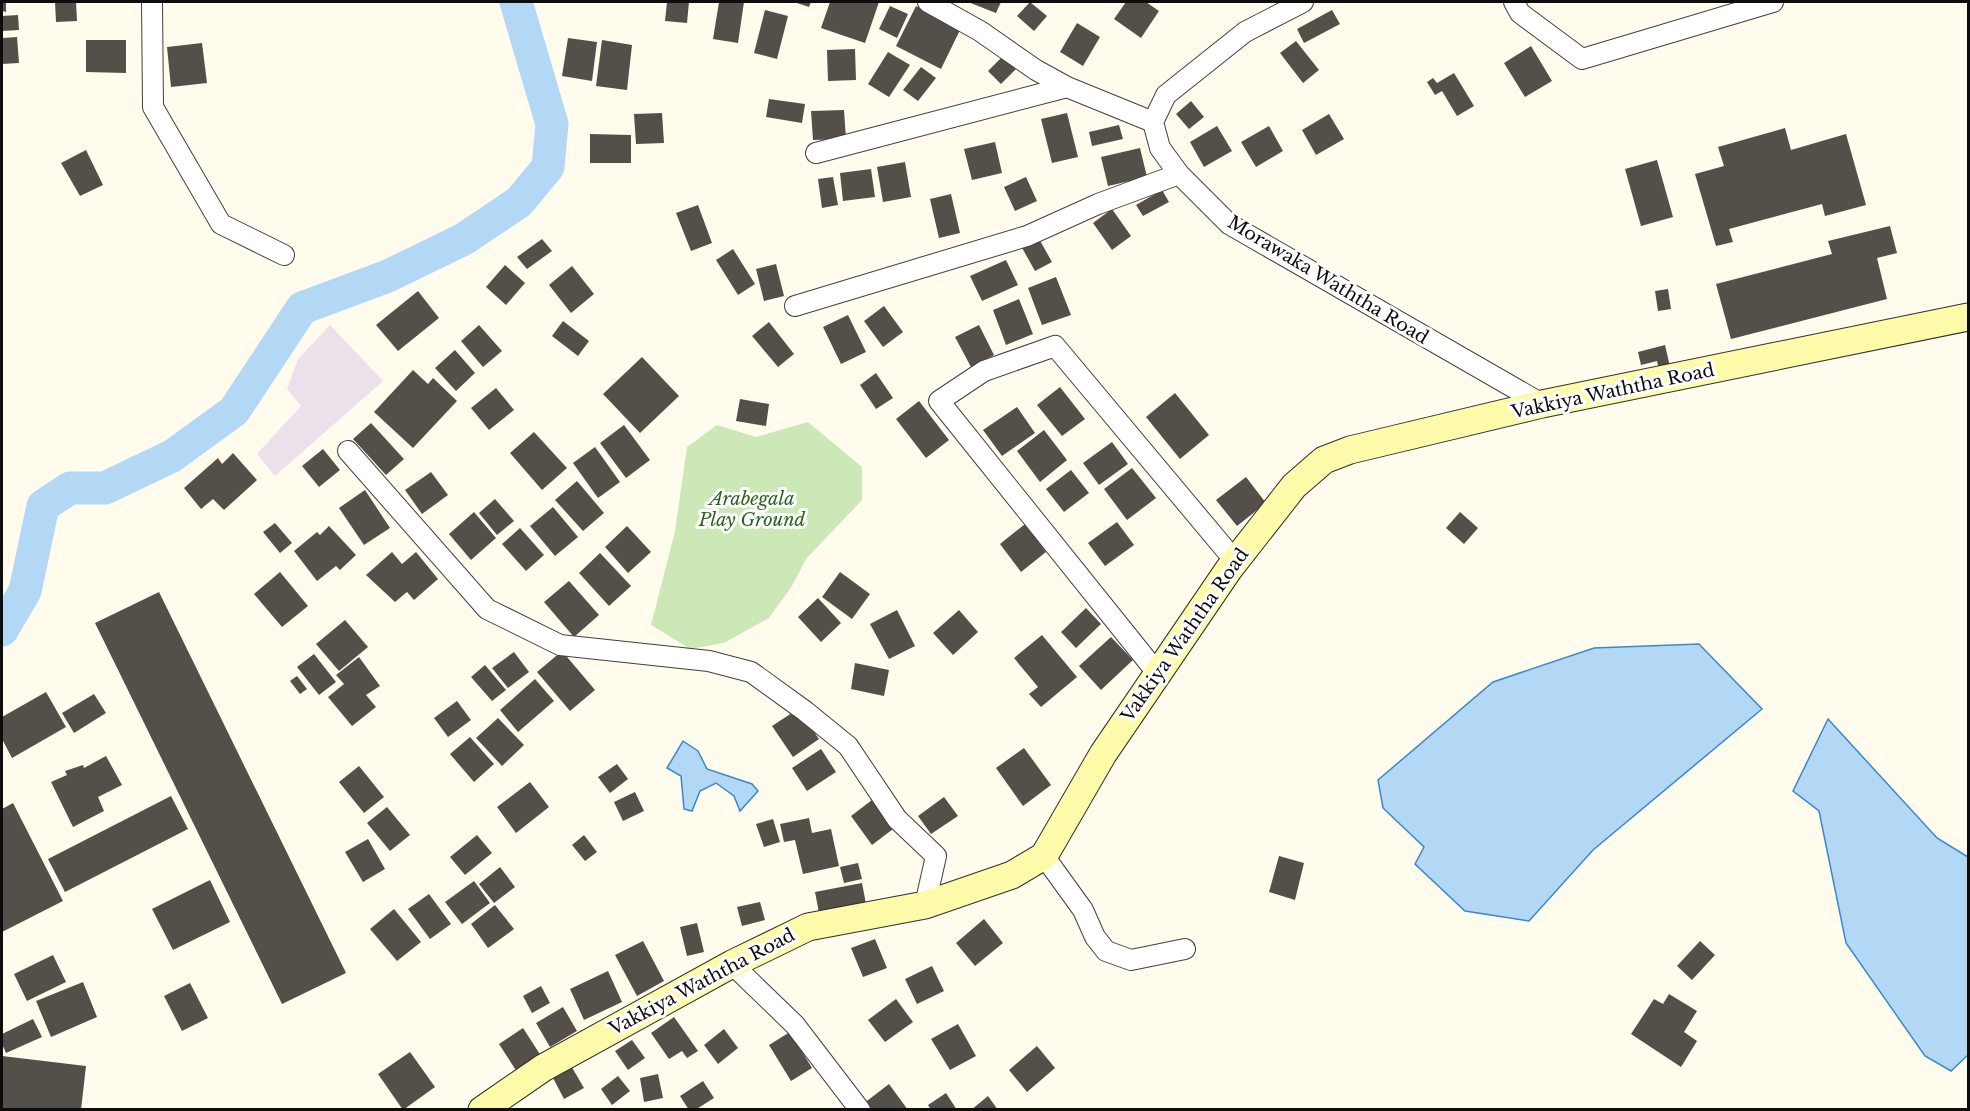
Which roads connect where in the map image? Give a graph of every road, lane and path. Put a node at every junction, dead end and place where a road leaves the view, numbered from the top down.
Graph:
1 (152, 2) edge
2 (928, 2) edge
3 (1514, 2) edge
4 (1773, 2) edge
5 (1294, 3) edge
6 (1068, 87) junction
7 (1153, 122) junction
8 (816, 153) dead end
9 (1179, 174) junction
10 (284, 255) dead end
11 (795, 306) dead end
12 (1968, 317) edge
13 (1542, 404) junction
14 (348, 451) dead end
15 (1235, 561) junction
16 (1158, 674) junction
17 (1044, 856) junction
18 (925, 905) junction
19 (1185, 950) dead end
20 (732, 963) junction
21 (482, 1110) edge
22 (860, 1110) edge

1 - 10 street
2 - 6 street
3 - 4 street
5 - 7 street
6 - 7 street
6 - 8 street
7 - 9 street, Morawaka Waththa Road
9 - 11 street
9 - 13 street, Morawaka Waththa Road
12 - 13 street, Vakkiya Waththa Road
13 - 15 street, Vakkiya Waththa Road
14 - 18 street
15 - 16 street, Vakkiya Waththa Road
15 - 16 street
16 - 17 street, Vakkiya Waththa Road
17 - 18 street, Vakkiya Waththa Road
17 - 19 street
18 - 20 street, Vakkiya Waththa Road
20 - 21 street, Vakkiya Waththa Road
20 - 22 street

